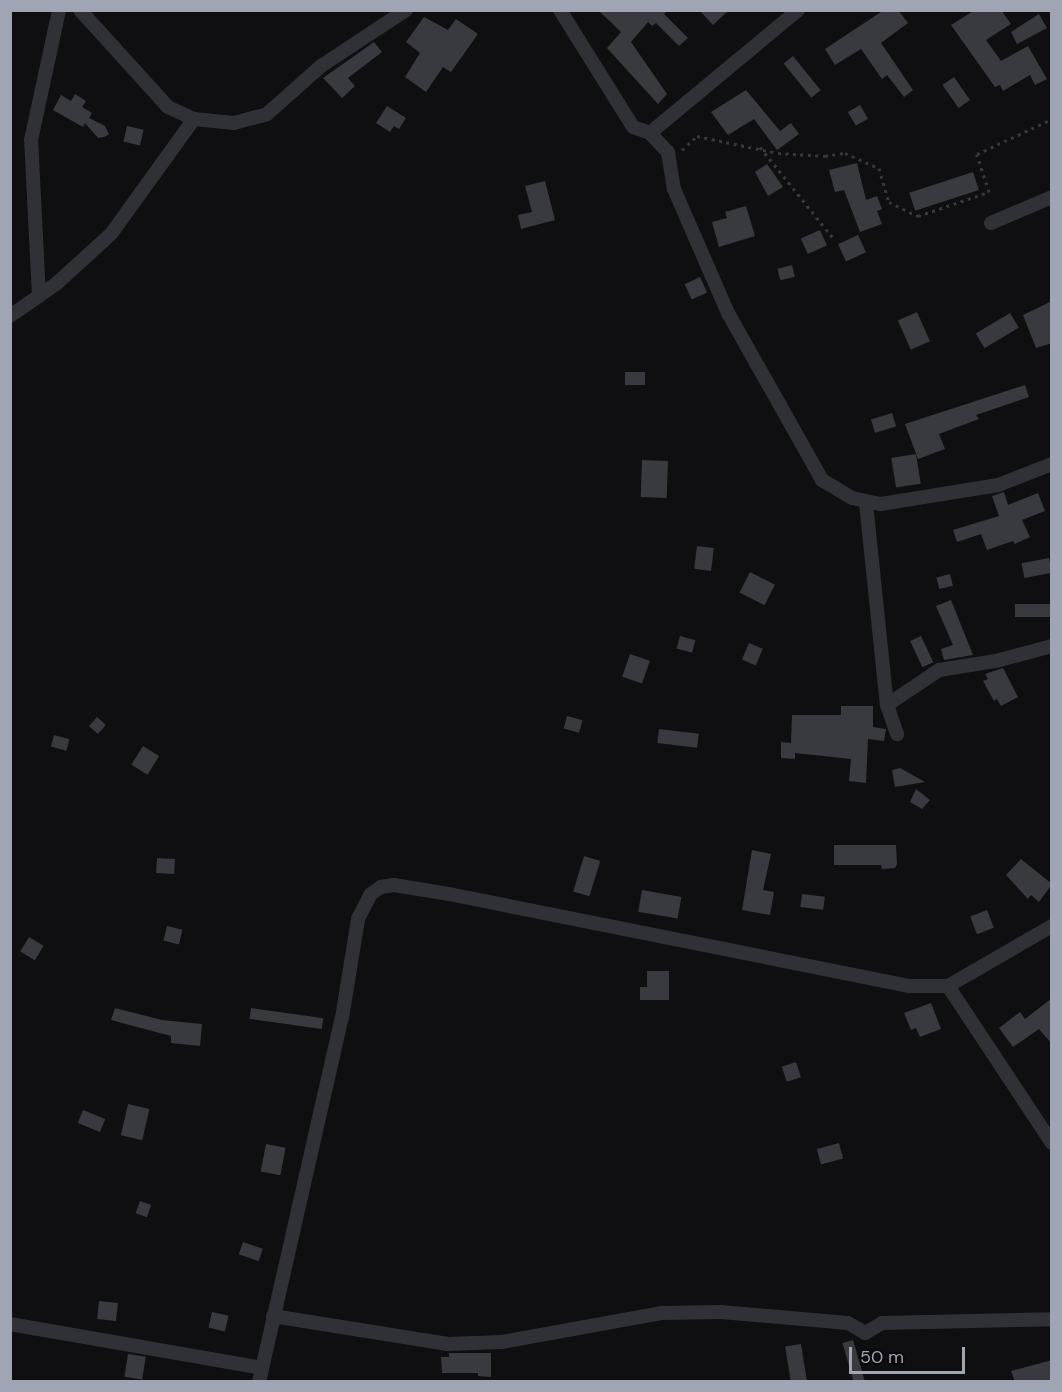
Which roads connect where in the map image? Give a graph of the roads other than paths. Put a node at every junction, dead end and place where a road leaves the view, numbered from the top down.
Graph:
1 (59, 10) edge
2 (80, 10) edge
3 (406, 10) edge
4 (560, 10) edge
5 (798, 10) edge
6 (194, 119) junction
7 (650, 134) junction
8 (1052, 197) edge
9 (990, 223) dead end
10 (39, 296) junction
11 (10, 316) edge
12 (1052, 464) edge
13 (866, 503) junction
14 (1052, 646) edge
15 (887, 705) junction
16 (897, 734) dead end
17 (1052, 926) edge
18 (948, 986) junction
19 (1052, 1143) edge
20 (273, 1316) junction
21 (1052, 1319) edge
22 (10, 1324) edge
23 (260, 1375) edge

1 - 10 street
2 - 6 street
3 - 6 street
4 - 7 street
5 - 7 street
6 - 10 street
7 - 13 street
8 - 9 street
10 - 11 street
12 - 13 street
13 - 15 street
14 - 15 street
15 - 16 street
17 - 18 street
18 - 19 street
18 - 20 street
20 - 21 street
20 - 23 street
22 - 23 street

